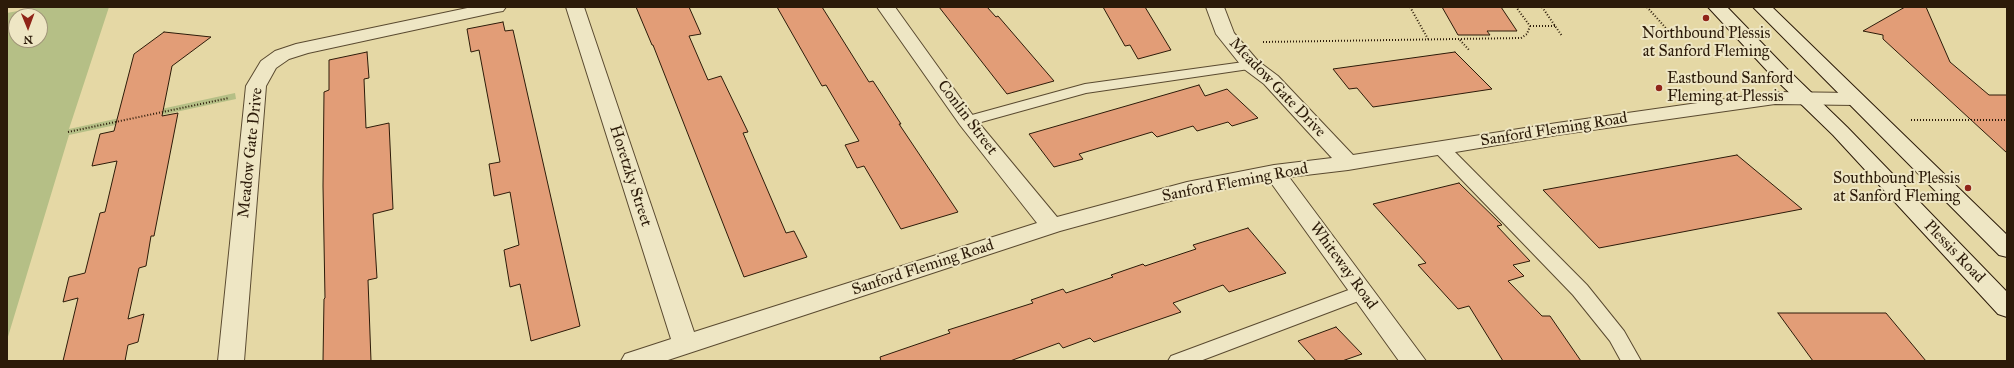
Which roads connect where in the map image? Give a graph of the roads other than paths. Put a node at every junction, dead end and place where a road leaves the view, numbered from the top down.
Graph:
1 (497, 7) edge
2 (575, 7) edge
3 (886, 7) edge
4 (1215, 7) edge
5 (1717, 7) edge
6 (1762, 7) edge
7 (1251, 65) junction
8 (1807, 98) junction
9 (1855, 99) junction
10 (967, 121) junction
11 (1441, 148) junction
12 (1348, 163) junction
13 (1274, 172) junction
14 (1052, 226) junction
15 (2007, 249) edge
16 (1362, 292) junction
17 (2007, 308) edge
18 (685, 344) junction
19 (231, 361) edge
20 (634, 361) edge
21 (1178, 361) edge
22 (1413, 361) edge
23 (1631, 361) edge

1 - 19 street, Meadow Gate Drive
2 - 18 street, Horetzky Street
3 - 10 street, Conlin Street
4 - 7 street, Meadow Gate Drive
5 - 8 street, Plessis Road
6 - 9 street
7 - 10 lane
7 - 12 street, Meadow Gate Drive
8 - 9 street, Sanford Fleming Road
8 - 11 street, Sanford Fleming Road
8 - 17 street, Plessis Road
9 - 15 street
10 - 14 street, Conlin Street
11 - 12 street, Sanford Fleming Road
11 - 23 lane
12 - 13 street, Sanford Fleming Road
13 - 14 street, Sanford Fleming Road
13 - 16 street, Whiteway Road
14 - 18 street, Sanford Fleming Road
16 - 21 lane
16 - 22 street, Whiteway Road
18 - 20 street, Sanford Fleming Road

